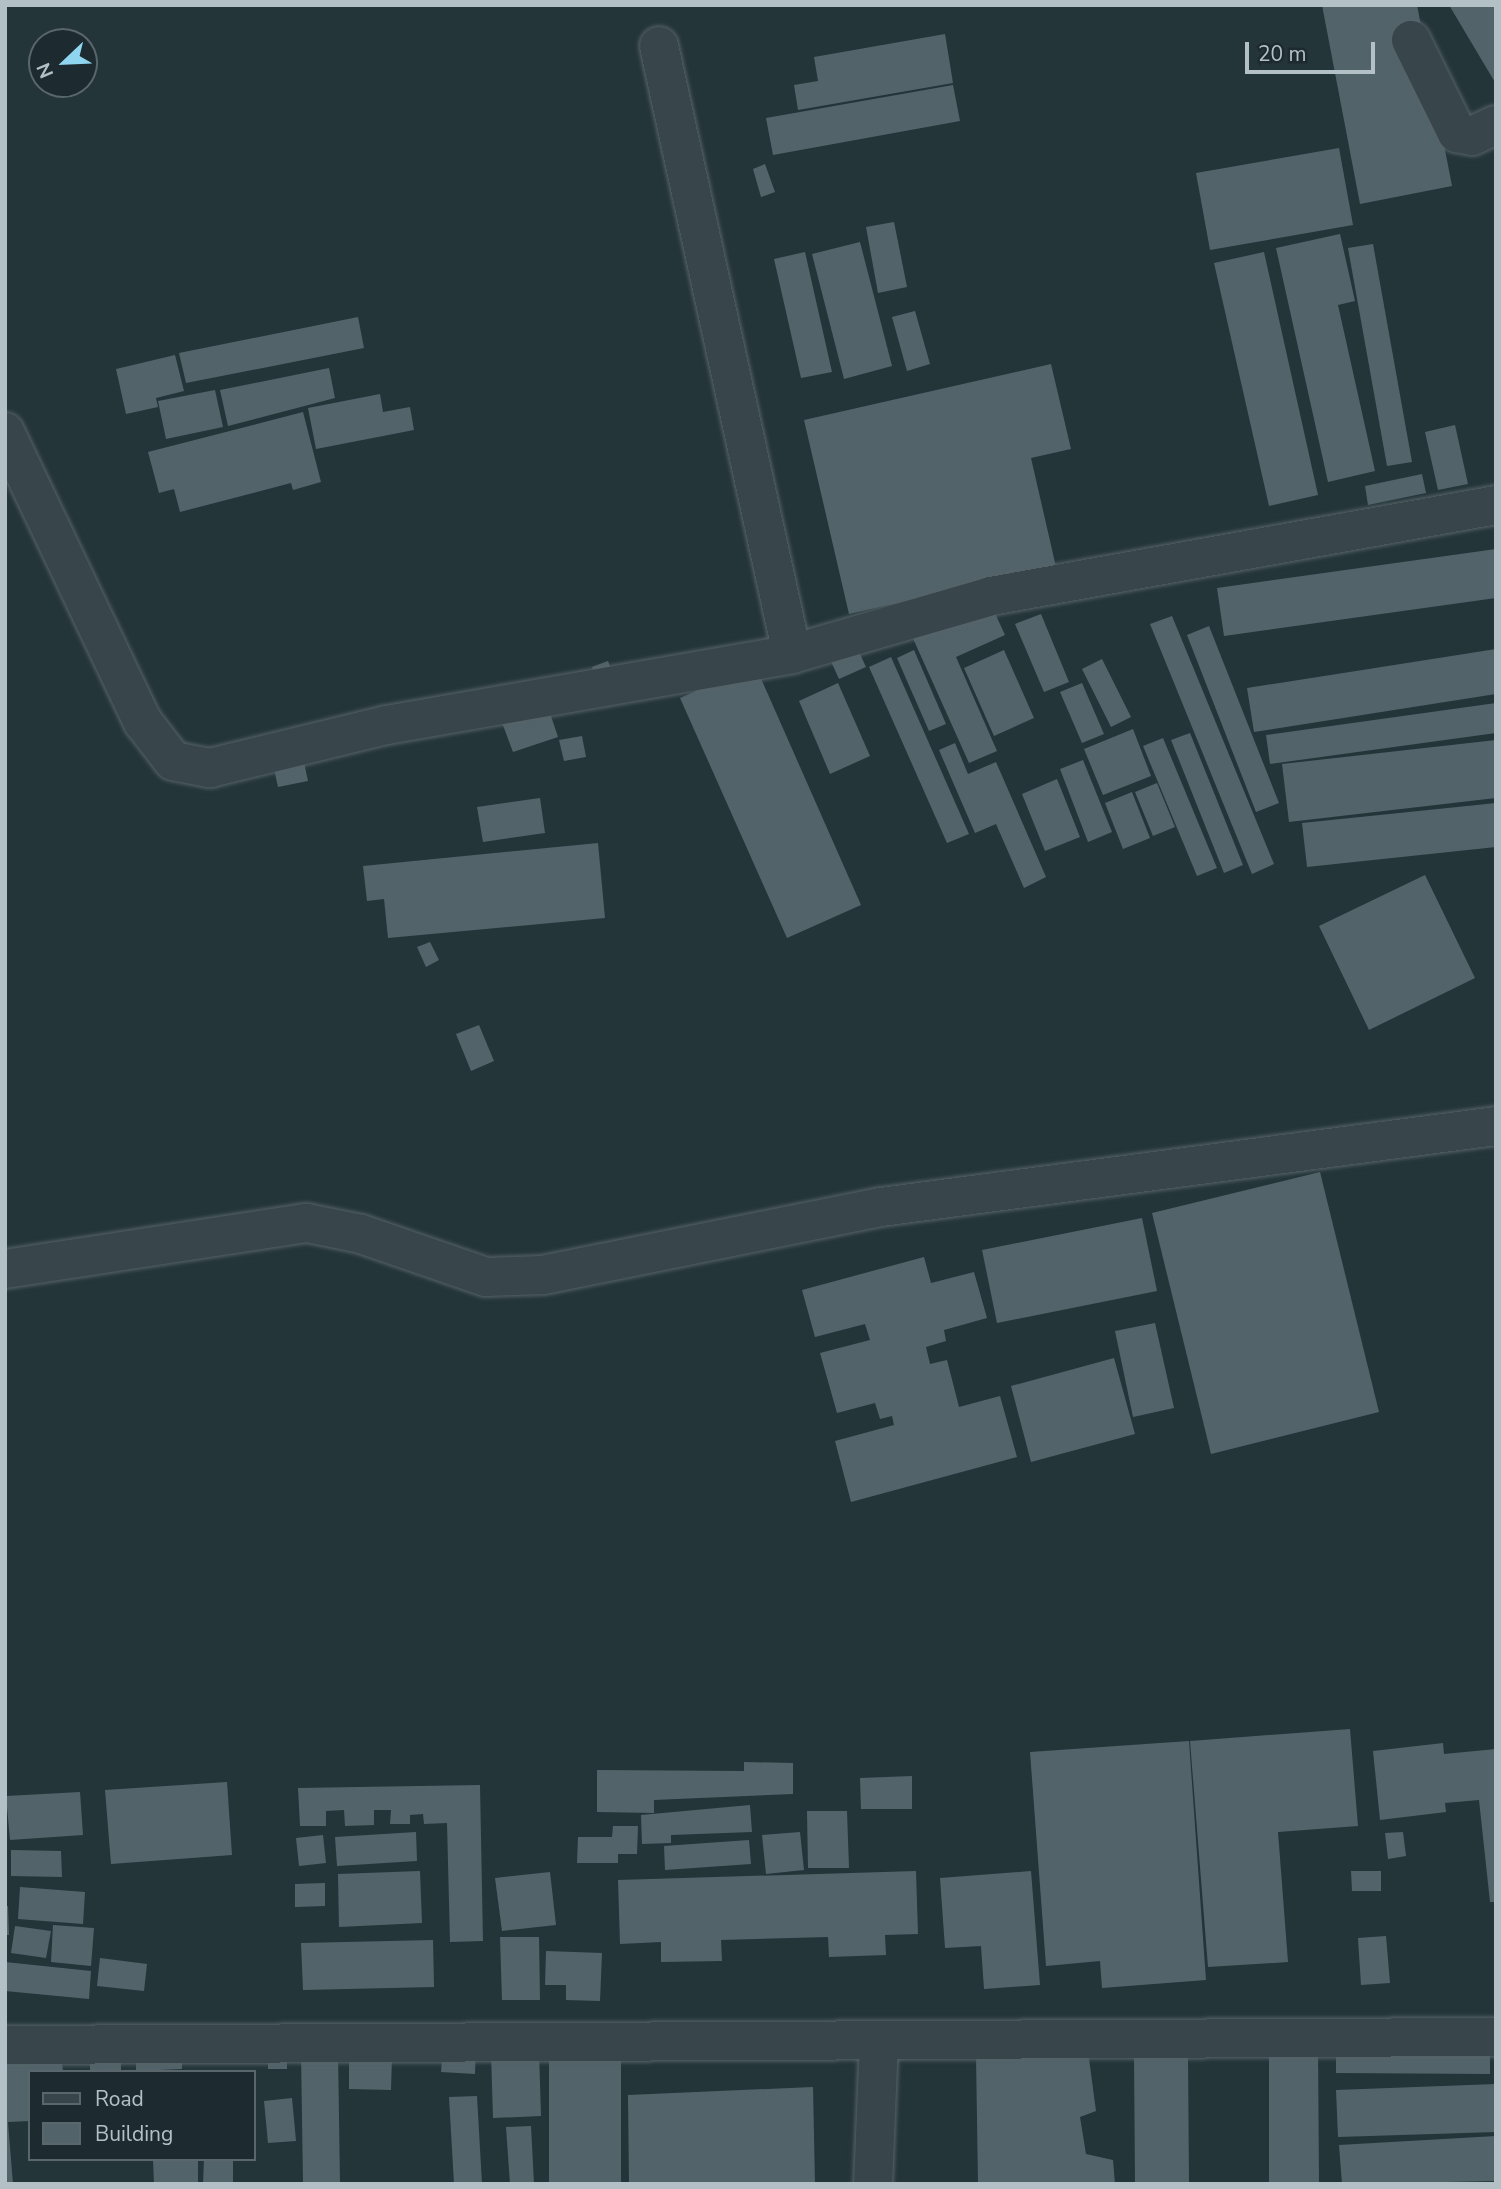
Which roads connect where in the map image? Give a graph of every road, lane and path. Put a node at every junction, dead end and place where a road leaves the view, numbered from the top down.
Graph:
1 (1411, 40) dead end
2 (659, 46) dead end
3 (1496, 125) edge
4 (5, 432) edge
5 (15, 469) edge
6 (1496, 505) edge
7 (793, 654) junction
8 (1496, 1126) edge
9 (5, 1269) edge
10 (1496, 2037) edge
11 (879, 2041) junction
12 (5, 2045) edge
13 (873, 2184) edge

1 - 3 street
2 - 7 street
4 - 5 street
5 - 7 street
6 - 7 street
8 - 9 street
10 - 11 street
11 - 12 street
11 - 13 street

